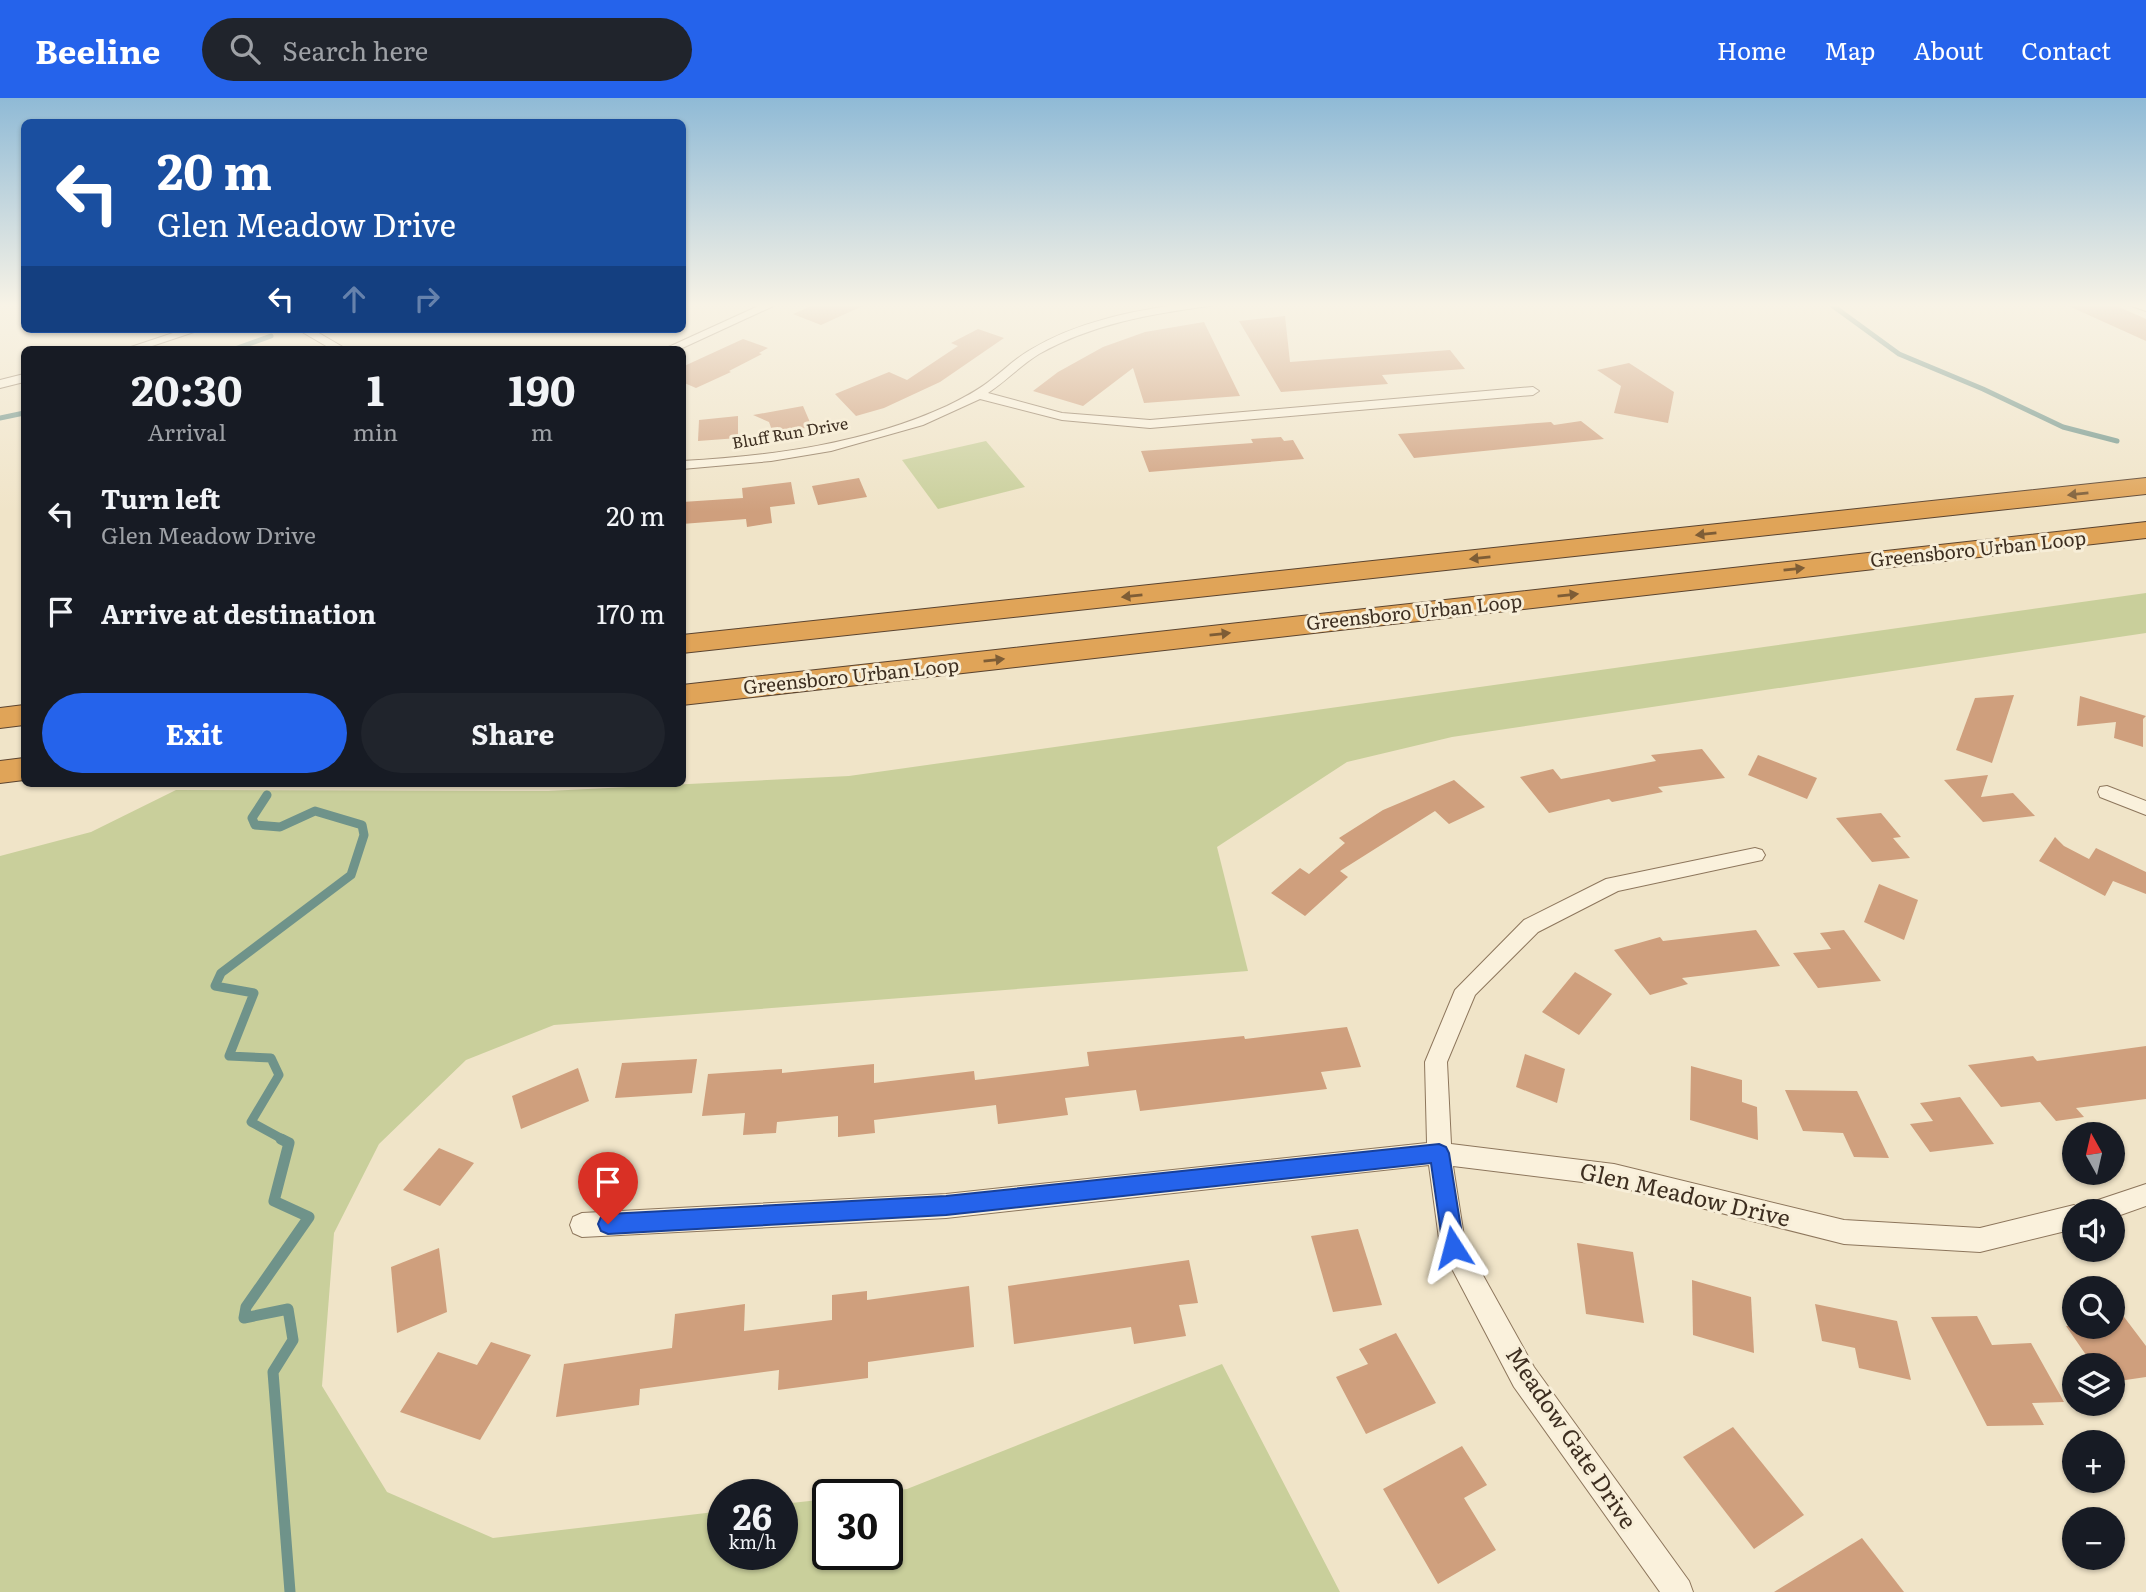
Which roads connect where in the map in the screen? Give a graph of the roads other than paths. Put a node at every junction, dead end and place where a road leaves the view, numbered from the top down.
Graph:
1 (1006, 373) edge
2 (21, 379) edge
3 (0, 384) edge
4 (1533, 391) dead end
5 (978, 394) junction
6 (686, 465) edge
7 (2146, 486) edge
8 (2146, 530) edge
9 (686, 644) edge
10 (686, 695) edge
11 (21, 715) edge
12 (0, 718) edge
13 (21, 769) edge
14 (0, 772) edge
15 (2107, 792) dead end
16 (2146, 808) edge
17 (1755, 855) dead end
18 (1439, 1153) junction
19 (2146, 1195) edge
20 (2125, 1202) edge
21 (2062, 1220) edge
22 (582, 1225) dead end
23 (1678, 1592) edge

1 - 5 street, Bluff Run Drive
2 - 3 street
4 - 5 street
5 - 6 street, Bluff Run Drive
7 -> 9 highway
10 -> 8 highway, Greensboro Urban Loop
11 - 12 highway
13 - 14 highway
15 - 16 street
17 - 18 street, Meadow Gate Drive
18 - 21 street, Glen Meadow Drive
18 - 22 street, Glen Meadow Drive
18 - 23 street, Meadow Gate Drive
19 - 20 street

